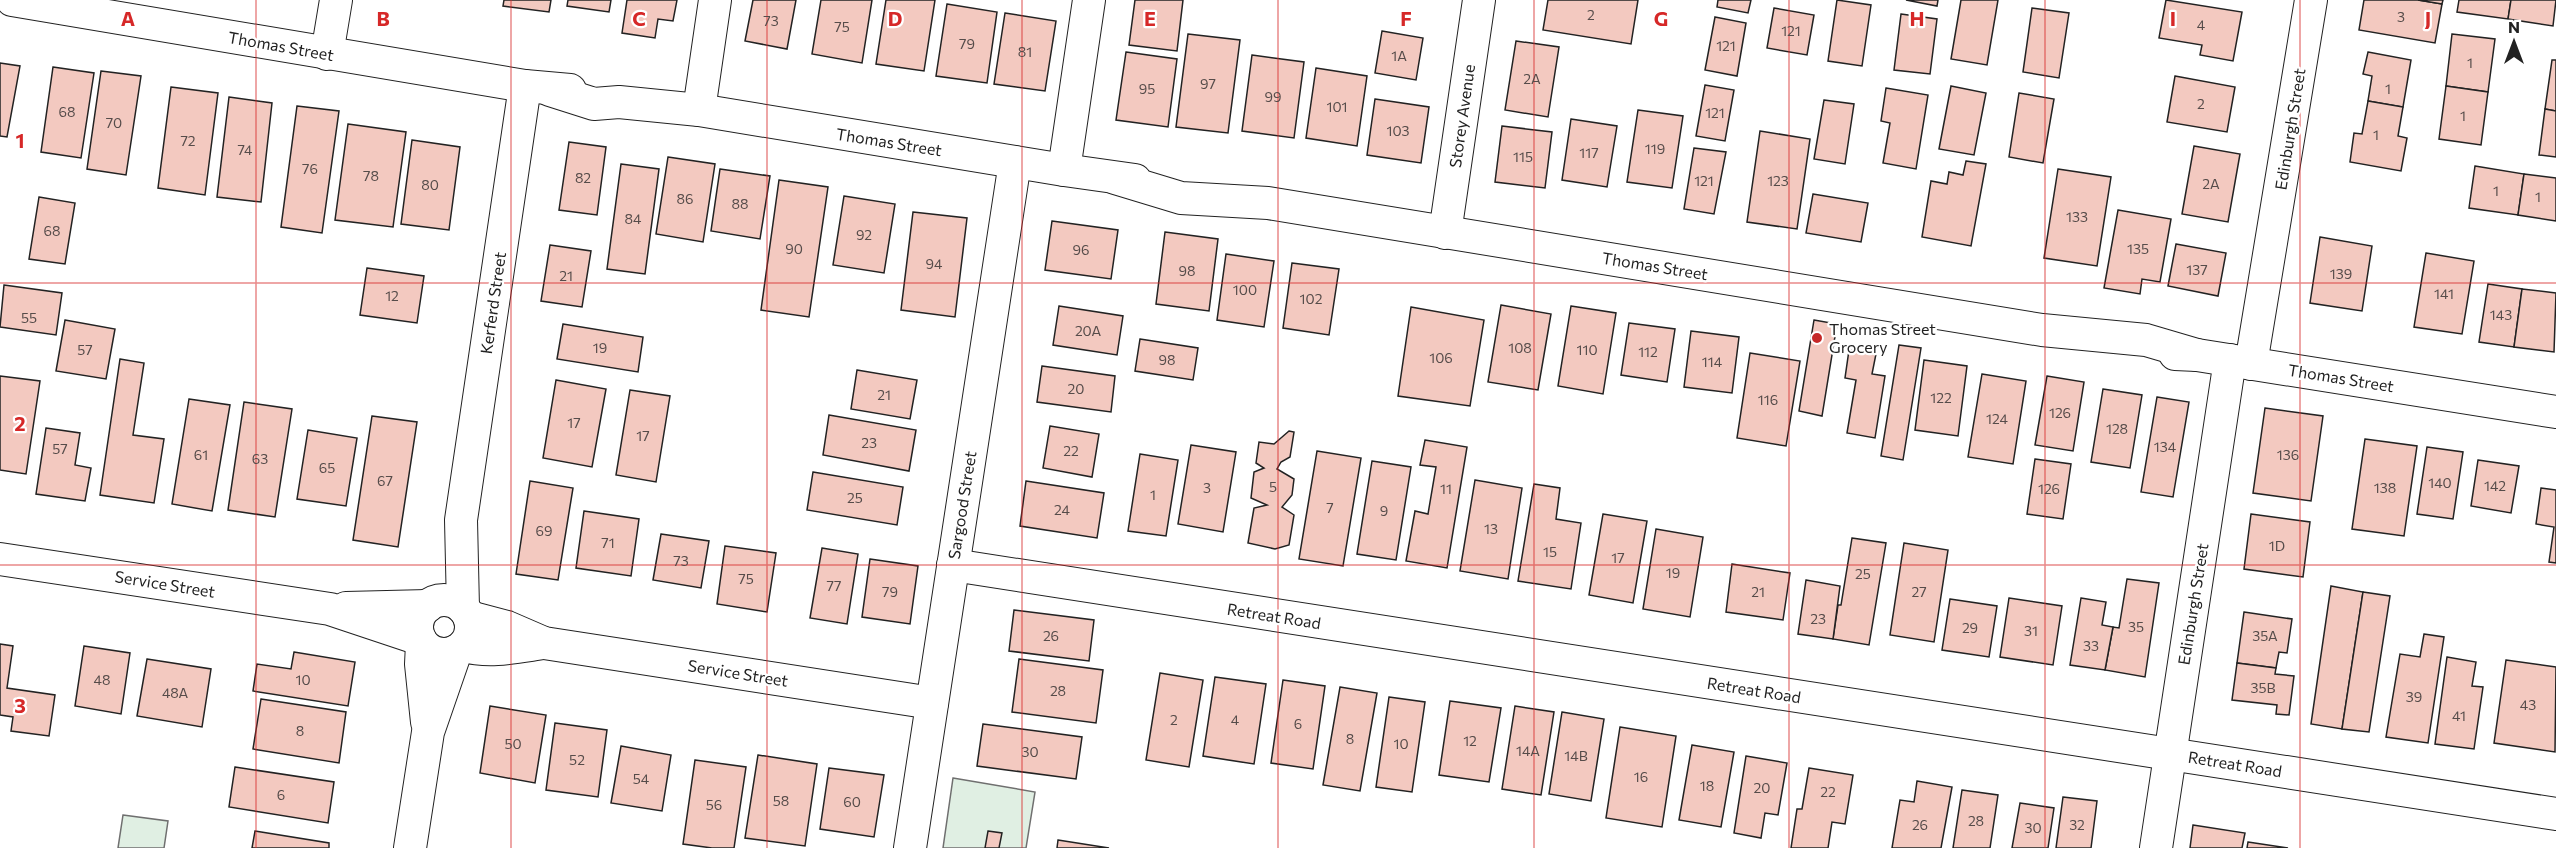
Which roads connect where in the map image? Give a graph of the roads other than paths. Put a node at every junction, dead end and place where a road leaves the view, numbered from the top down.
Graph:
1 (12, 0) edge
2 (336, 0) edge
3 (716, 0) edge
4 (1089, 0) edge
5 (1479, 0) edge
6 (2311, 0) edge
7 (327, 54) junction
8 (538, 88) junction
9 (699, 110) junction
10 (1015, 162) junction
11 (1064, 170) junction
12 (1445, 233) junction
13 (2241, 362) junction
14 (2485, 401) junction
15 (2556, 412) edge
16 (2556, 422) edge
17 (461, 520) junction
18 (0, 559) edge
19 (953, 565) junction
20 (430, 605) junction
21 (330, 609) junction
22 (463, 631) junction
23 (421, 641) junction
24 (932, 703) junction
25 (428, 732) junction
26 (2170, 754) junction
27 (2556, 814) edge
28 (410, 848) edge
29 (910, 848) edge
30 (2156, 848) edge

1 - 7 street, Thomas Street
2 - 7 street
3 - 9 street
4 - 11 street
5 - 12 street, Storey Avenue
6 - 13 street, Edinburgh Street
7 - 8 street, Thomas Street
8 - 9 street, Thomas Street
8 - 17 street, Kerferd Street
9 - 10 street, Thomas Street
10 - 11 street, Thomas Street
10 - 19 street, Sargood Street
11 - 12 street, Thomas Street
12 - 13 street, Thomas Street
13 - 14 street, Thomas Street
13 - 26 street, Edinburgh Street
14 - 15 street, Thomas Street
14 - 16 street, Thomas Street
17 - 20 street, Kerferd Street
17 - 22 street, Kerferd Street
18 - 21 street, Service Street
19 - 24 street, Sargood Street
19 - 26 street, Retreat Road
20 - 21 street, Service Street
20 - 22 street
20 - 23 street
21 - 23 street, Service Street
22 - 23 street
22 - 24 street, Service Street
22 - 25 street, Kerferd Street
23 - 25 street, Kerferd Street
24 - 29 street, Sargood Street
25 - 28 street, Kerferd Street
26 - 27 street, Retreat Road
26 - 30 street, Edinburgh Street

